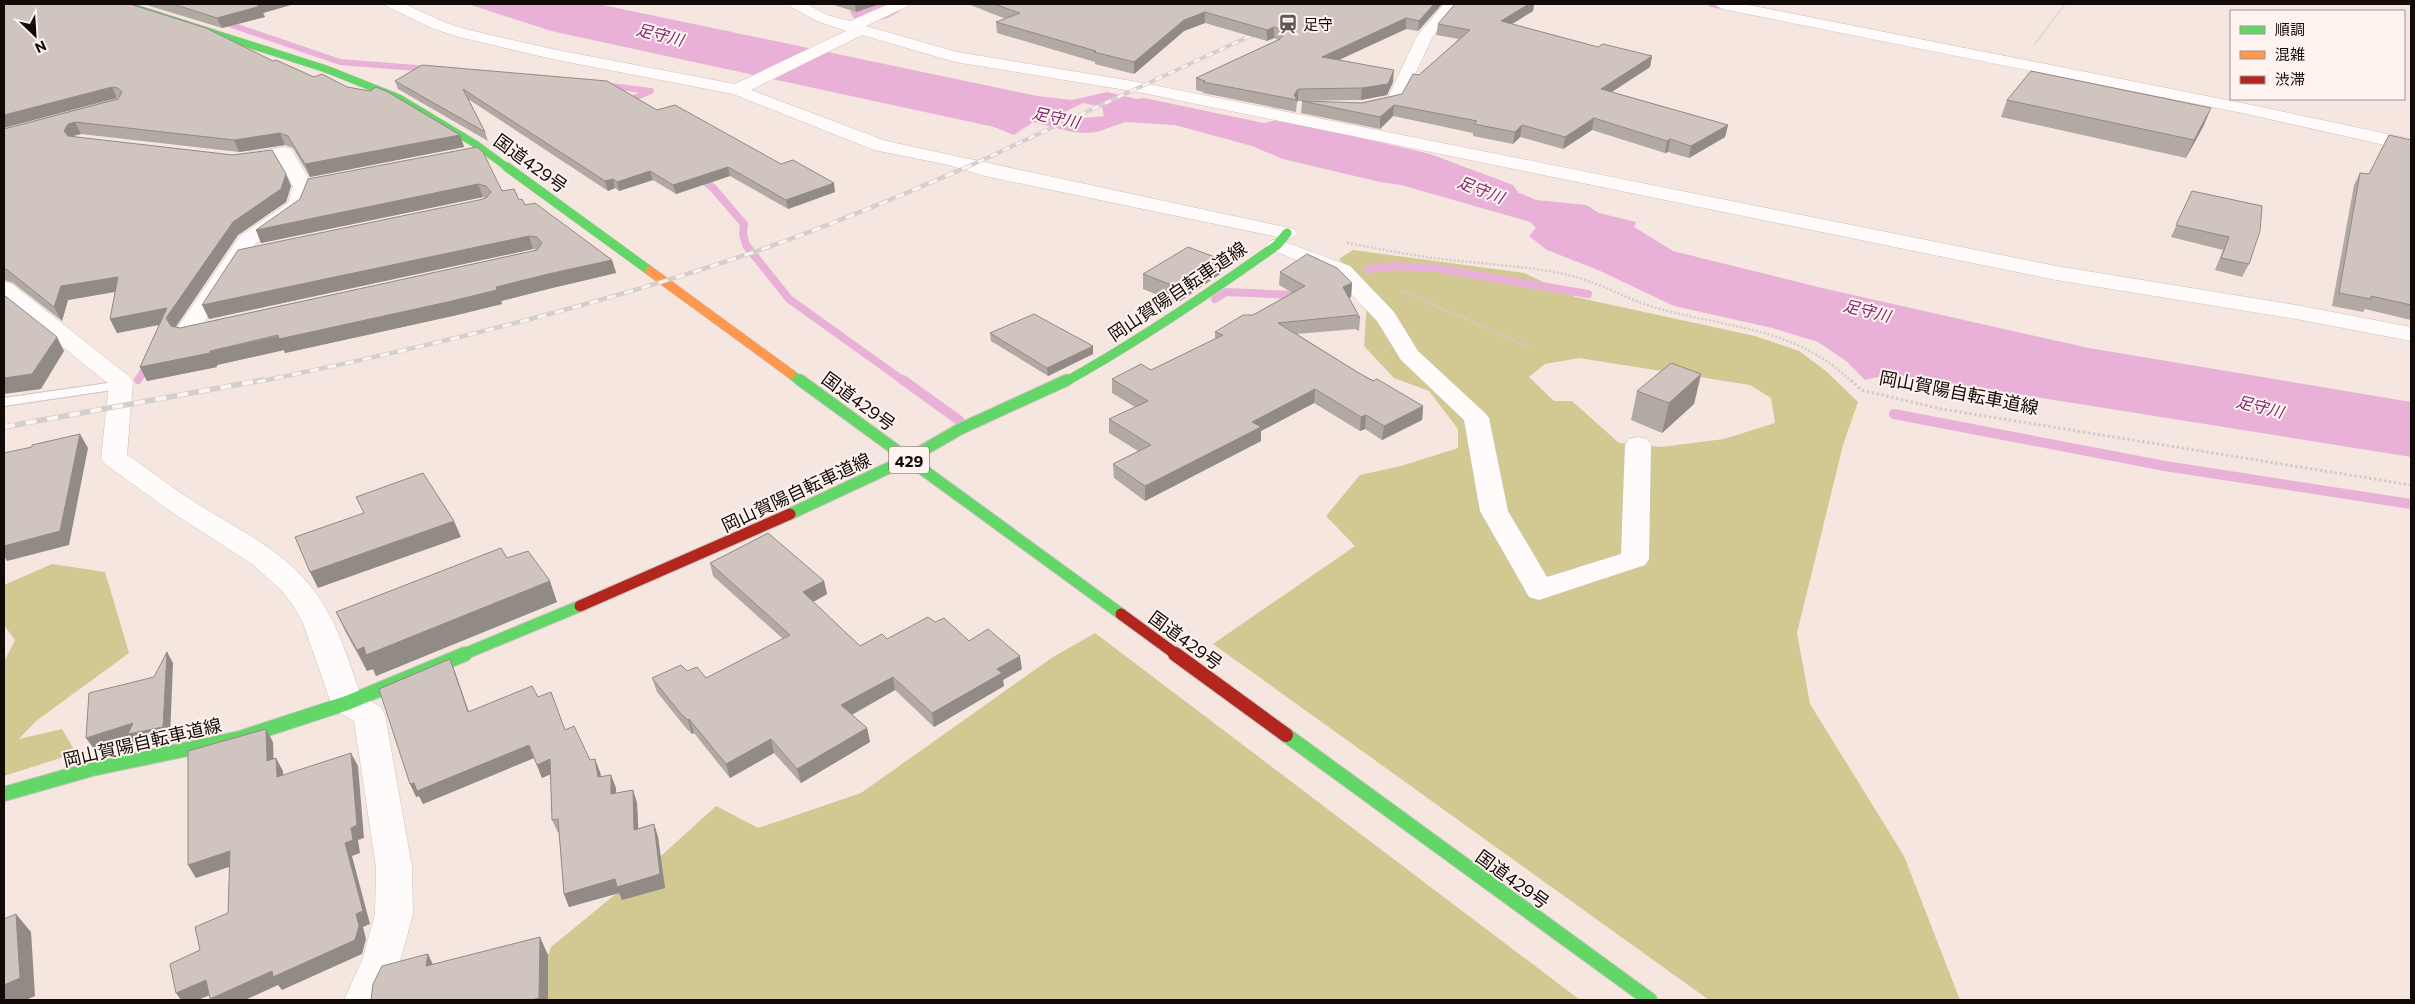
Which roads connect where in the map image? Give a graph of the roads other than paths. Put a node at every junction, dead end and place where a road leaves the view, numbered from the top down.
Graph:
1 (123, 4) edge
2 (393, 4) edge
3 (796, 4) edge
4 (901, 4) edge
5 (1452, 4) edge
6 (1722, 4) edge
7 (853, 31) junction
8 (1195, 82) dead end
9 (740, 89) junction
10 (1169, 94) junction
11 (1216, 103) junction
12 (1321, 107) edge
13 (1350, 109) edge
14 (2411, 145) edge
15 (485, 151) junction
16 (456, 156) edge
17 (220, 157) edge
18 (1282, 239) junction
19 (265, 251) edge
20 (236, 257) junction
21 (4, 289) edge
22 (215, 326) edge
23 (2411, 334) edge
24 (121, 385) junction
25 (4, 402) edge
26 (1638, 446) dead end
27 (908, 459) junction
28 (347, 703) junction
29 (4, 794) edge
30 (364, 1000) edge
31 (1650, 1000) edge

1 - 15 main road, 国道429号 / 429
2 - 9 street
3 - 7 street
4 - 7 street
5 - 13 street
6 - 14 street
7 - 9 street
7 - 10 street
8 - 10 street
9 - 18 street
10 - 11 street
11 - 12 street
11 - 23 street
15 - 16 street
15 - 27 main road, 国道429号 / 429
17 - 20 street
18 - 26 street
18 - 27 main road, 岡山賀陽自転車道線
19 - 20 street
20 - 22 street
21 - 24 street
24 - 25 lane
24 - 28 street
27 - 28 main road, 岡山賀陽自転車道線
27 - 31 main road, 国道429号 / 429
28 - 29 main road, 岡山賀陽自転車道線
28 - 30 street

